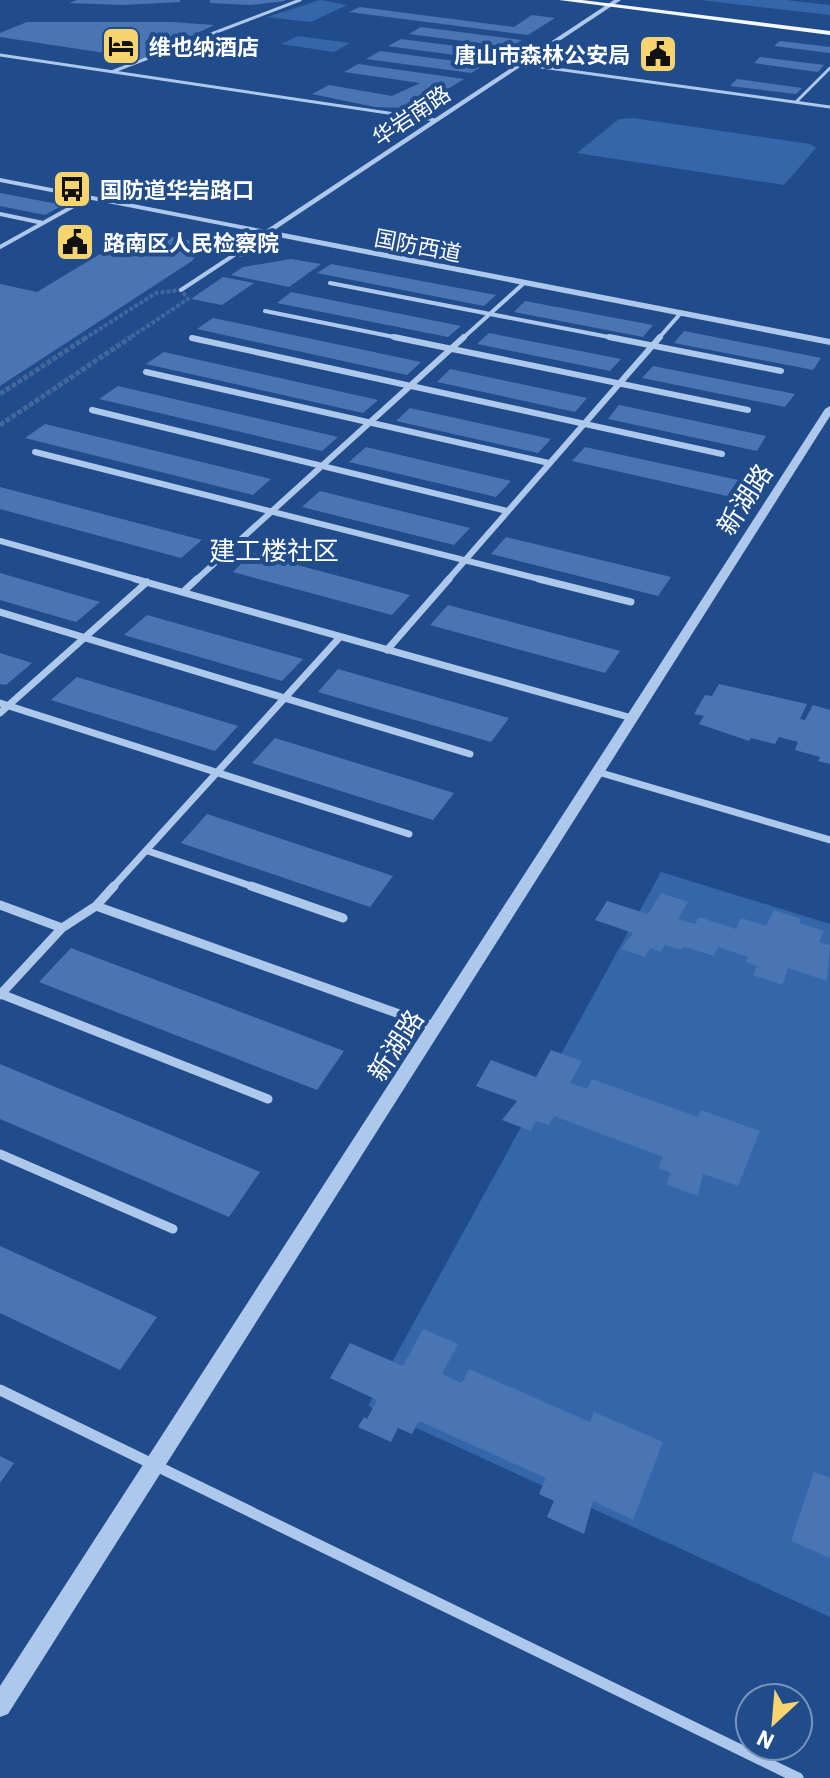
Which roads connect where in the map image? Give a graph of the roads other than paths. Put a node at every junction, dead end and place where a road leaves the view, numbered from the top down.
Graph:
1 (300, 0) edge
2 (563, 0) edge
3 (618, 0) edge
4 (609, 6) junction
5 (830, 26) edge
6 (830, 33) edge
7 (0, 55) edge
8 (520, 64) junction
9 (830, 68) edge
10 (110, 73) junction
11 (796, 102) junction
12 (830, 107) edge
13 (435, 120) junction
14 (0, 180) edge
15 (88, 198) junction
16 (0, 214) edge
17 (44, 223) junction
18 (264, 234) junction
19 (254, 241) dead end
20 (0, 247) edge
21 (330, 283) dead end
22 (523, 284) junction
23 (181, 290) dead end
24 (265, 311) dead end
25 (488, 314) junction
26 (680, 314) junction
27 (192, 338) dead end
28 (830, 342) edge
29 (651, 346) junction
30 (451, 349) junction
31 (781, 371) dead end
32 (146, 372) dead end
33 (618, 384) junction
34 (411, 386) junction
35 (830, 409) edge
36 (92, 410) dead end
37 (748, 410) dead end
38 (370, 423) junction
39 (584, 423) junction
40 (35, 452) dead end
41 (722, 454) dead end
42 (549, 463) junction
43 (322, 466) junction
44 (507, 511) junction
45 (272, 512) junction
46 (0, 541) edge
47 (465, 560) junction
48 (147, 582) junction
49 (183, 592) junction
50 (631, 602) dead end
51 (0, 612) edge
52 (340, 637) junction
53 (85, 638) junction
54 (387, 650) junction
55 (285, 697) junction
56 (4, 704) edge
57 (0, 713) edge
58 (632, 718) junction
59 (470, 754) dead end
60 (598, 772) junction
61 (219, 773) junction
62 (409, 834) dead end
63 (830, 840) edge
64 (148, 851) junction
65 (0, 905) edge
66 (96, 906) junction
67 (343, 918) dead end
68 (62, 928) junction
69 (0, 994) edge
70 (436, 1027) junction
71 (268, 1099) dead end
72 (0, 1154) edge
73 (173, 1229) dead end
74 (0, 1390) edge
75 (152, 1466) junction
76 (0, 1706) edge
77 (798, 1778) edge

1 - 10 street
2 - 4 main road
3 - 4 street, 华岩南路
3 - 5 main road
4 - 6 main road
4 - 8 street, 华岩南路
7 - 10 street
8 - 11 street
8 - 13 street, 华岩南路
9 - 11 street
10 - 13 street
11 - 12 street
13 - 18 street, 华岩南路
14 - 15 street, 国防西道
15 - 17 street
15 - 18 street, 国防西道
16 - 17 street
17 - 20 street
18 - 22 street, 国防西道
19 - 23 street
21 - 25 street
22 - 25 street
22 - 26 street, 国防西道
24 - 30 street
25 - 29 street
25 - 30 street
26 - 28 street, 国防西道
26 - 29 street
27 - 34 street
29 - 31 street
29 - 33 street
30 - 33 street
30 - 34 street
32 - 38 street
33 - 37 street
33 - 39 street
34 - 38 street
34 - 39 street
35 - 58 street, 新湖路
36 - 43 street
38 - 42 street
38 - 43 street
39 - 41 street
39 - 42 street
40 - 45 street
42 - 44 street
43 - 44 street
43 - 45 street
44 - 47 street
45 - 47 street
45 - 49 street
46 - 48 street
47 - 50 street
47 - 54 street
48 - 49 street
48 - 53 street
49 - 52 street
51 - 53 street
52 - 54 street
52 - 55 street
53 - 55 street
53 - 56 street
54 - 58 street
55 - 59 street
55 - 61 street
56 - 57 street
56 - 61 street
58 - 60 street, 新湖路
60 - 63 street
60 - 70 street, 新湖路
61 - 62 street
61 - 64 street
64 - 66 street
64 - 67 street
65 - 68 street
66 - 68 street
66 - 70 street
68 - 69 street
69 - 71 street
70 - 75 street, 新湖路
72 - 73 street
74 - 75 street
75 - 76 street, 新湖路
75 - 77 street

